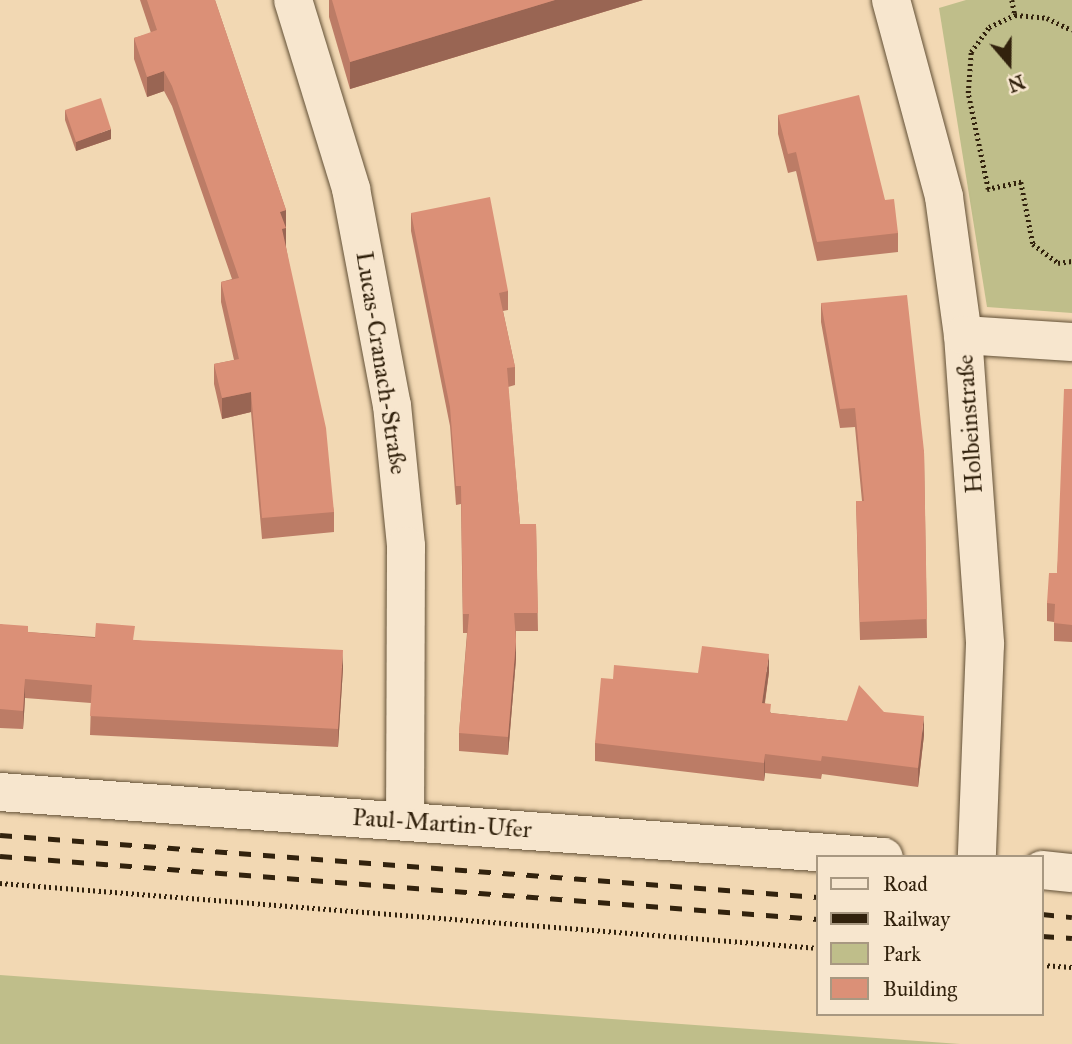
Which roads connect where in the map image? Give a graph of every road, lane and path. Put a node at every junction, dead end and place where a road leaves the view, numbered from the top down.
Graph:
1 (293, 0) edge
2 (891, 0) edge
3 (1012, 0) edge
4 (1015, 15) junction
5 (1072, 30) edge
6 (988, 189) junction
7 (944, 197) junction
8 (1072, 261) edge
9 (963, 335) junction
10 (1072, 342) edge
11 (0, 792) edge
12 (405, 821) junction
13 (857, 855) edge
14 (977, 855) edge
15 (1044, 870) edge
16 (1072, 873) edge
17 (0, 883) edge
18 (816, 948) edge
19 (1044, 965) edge
20 (1072, 967) edge

1 - 12 street, Lucas-Cranach-Straße
2 - 7 street, Holbeinstraße
3 - 4 path
4 - 5 path
4 - 6 path
6 - 7 path
6 - 8 path
7 - 9 street, Holbeinstraße
9 - 10 street
9 - 14 street, Holbeinstraße
11 - 12 street, Paul-Martin-Ufer
12 - 13 street, Paul-Martin-Ufer
15 - 16 street
17 - 18 path
19 - 20 path

